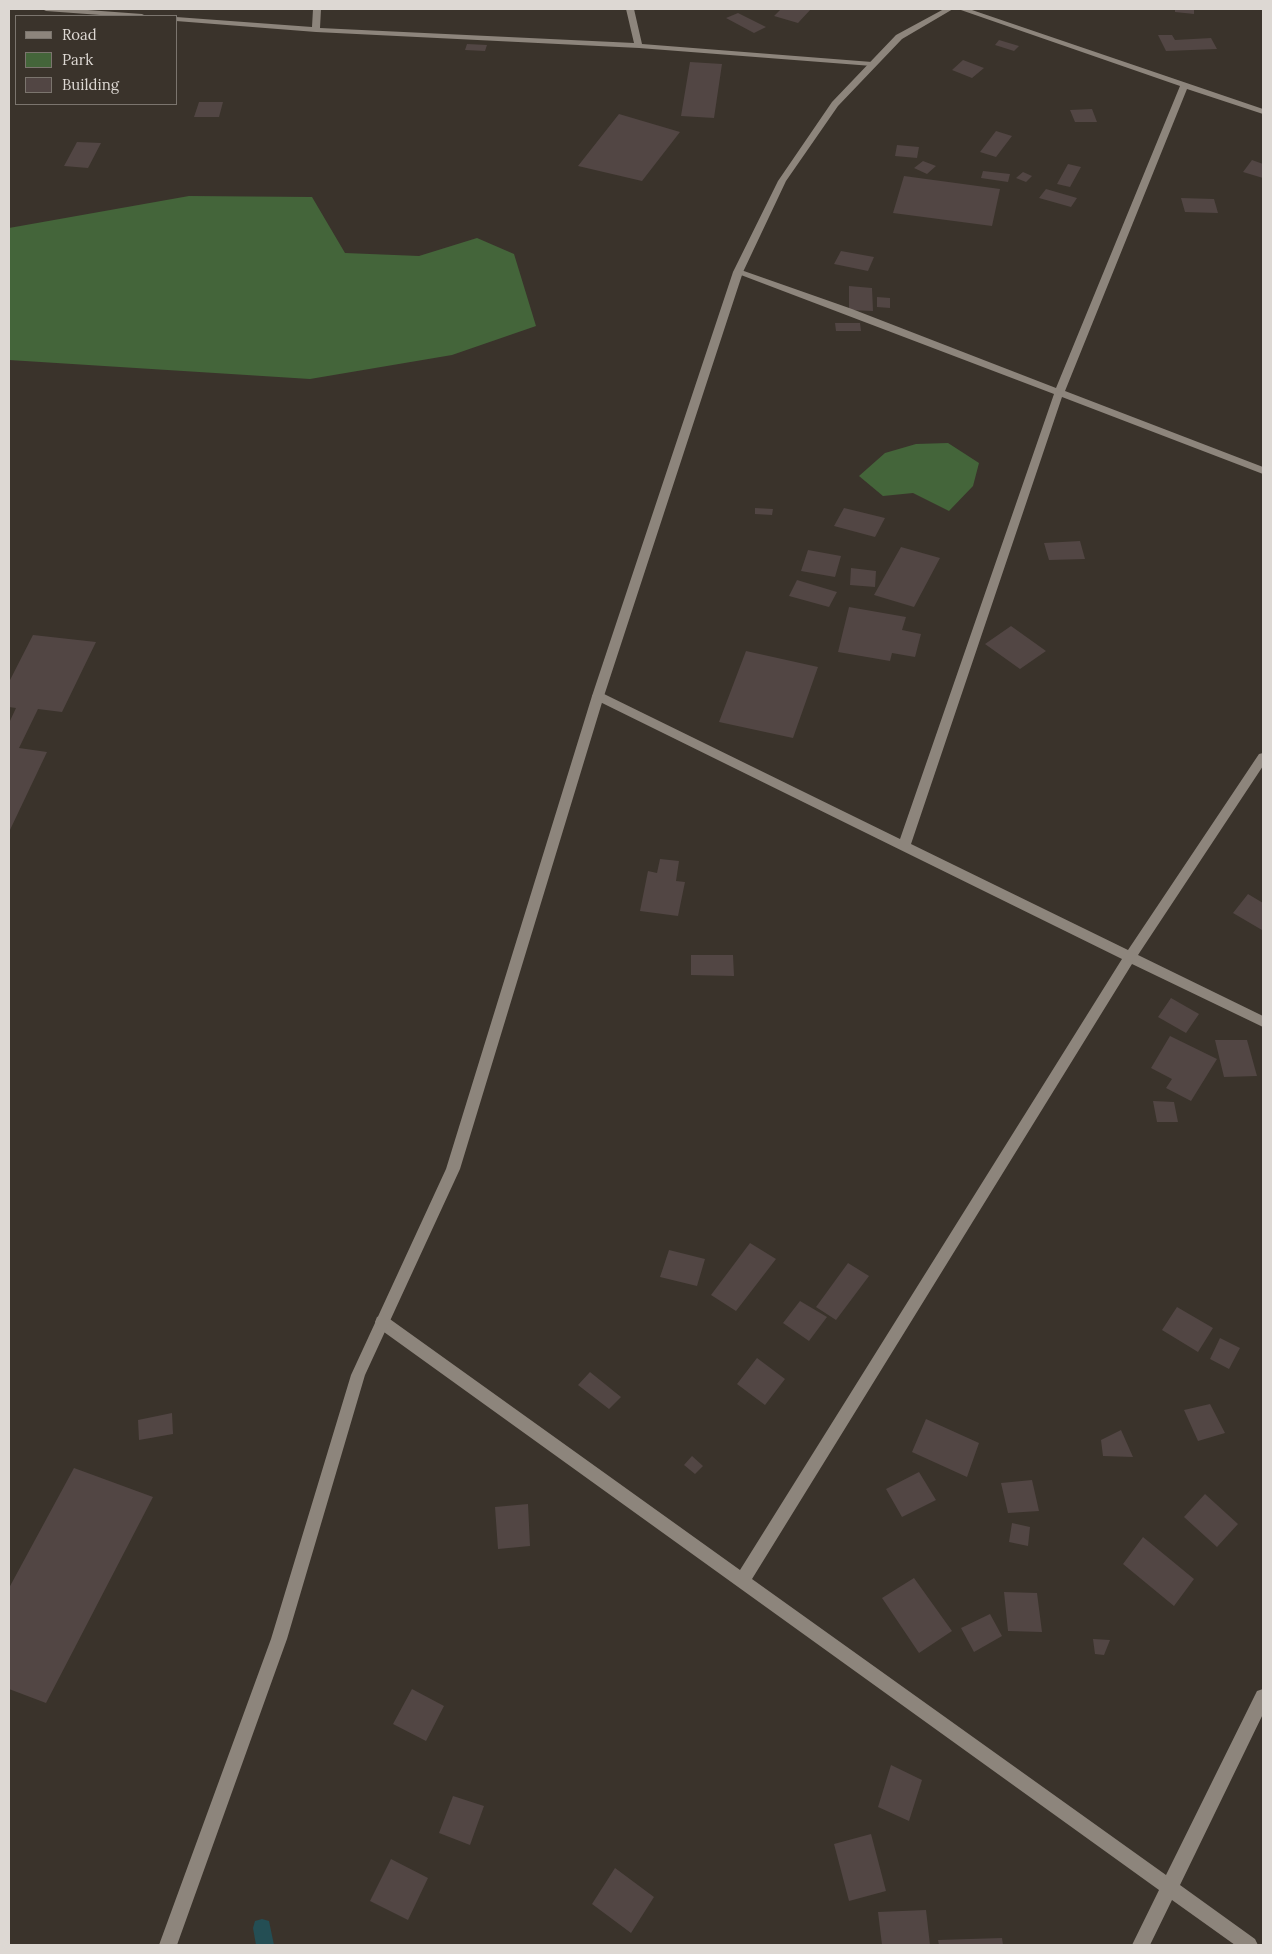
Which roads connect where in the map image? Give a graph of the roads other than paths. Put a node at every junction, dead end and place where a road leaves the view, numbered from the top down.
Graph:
1 (46, 9) edge
2 (317, 9) edge
3 (630, 9) edge
4 (950, 9) edge
5 (962, 9) edge
6 (128, 15) edge
7 (178, 19) edge
8 (316, 30) junction
9 (638, 46) junction
10 (872, 64) junction
11 (1185, 85) junction
12 (1263, 112) edge
13 (738, 272) junction
14 (1059, 393) junction
15 (1263, 471) edge
16 (598, 696) junction
17 (1263, 757) edge
18 (904, 846) junction
19 (1130, 956) junction
20 (1263, 1022) edge
21 (382, 1322) junction
22 (742, 1581) junction
23 (1263, 1697) edge
24 (1168, 1889) junction
25 (168, 1945) edge
26 (1141, 1945) edge
27 (1249, 1945) edge

1 - 6 street
2 - 8 street
3 - 9 street
4 - 10 street
5 - 11 street
7 - 8 street
8 - 9 street
9 - 10 street
10 - 13 street
11 - 12 street
11 - 14 street
13 - 14 street
13 - 16 street
14 - 15 street
14 - 18 street
16 - 18 street
16 - 21 street
17 - 19 street
18 - 19 street
19 - 20 street
19 - 22 street
21 - 22 street
21 - 25 street
22 - 24 street
23 - 24 street
24 - 26 street
24 - 27 street

